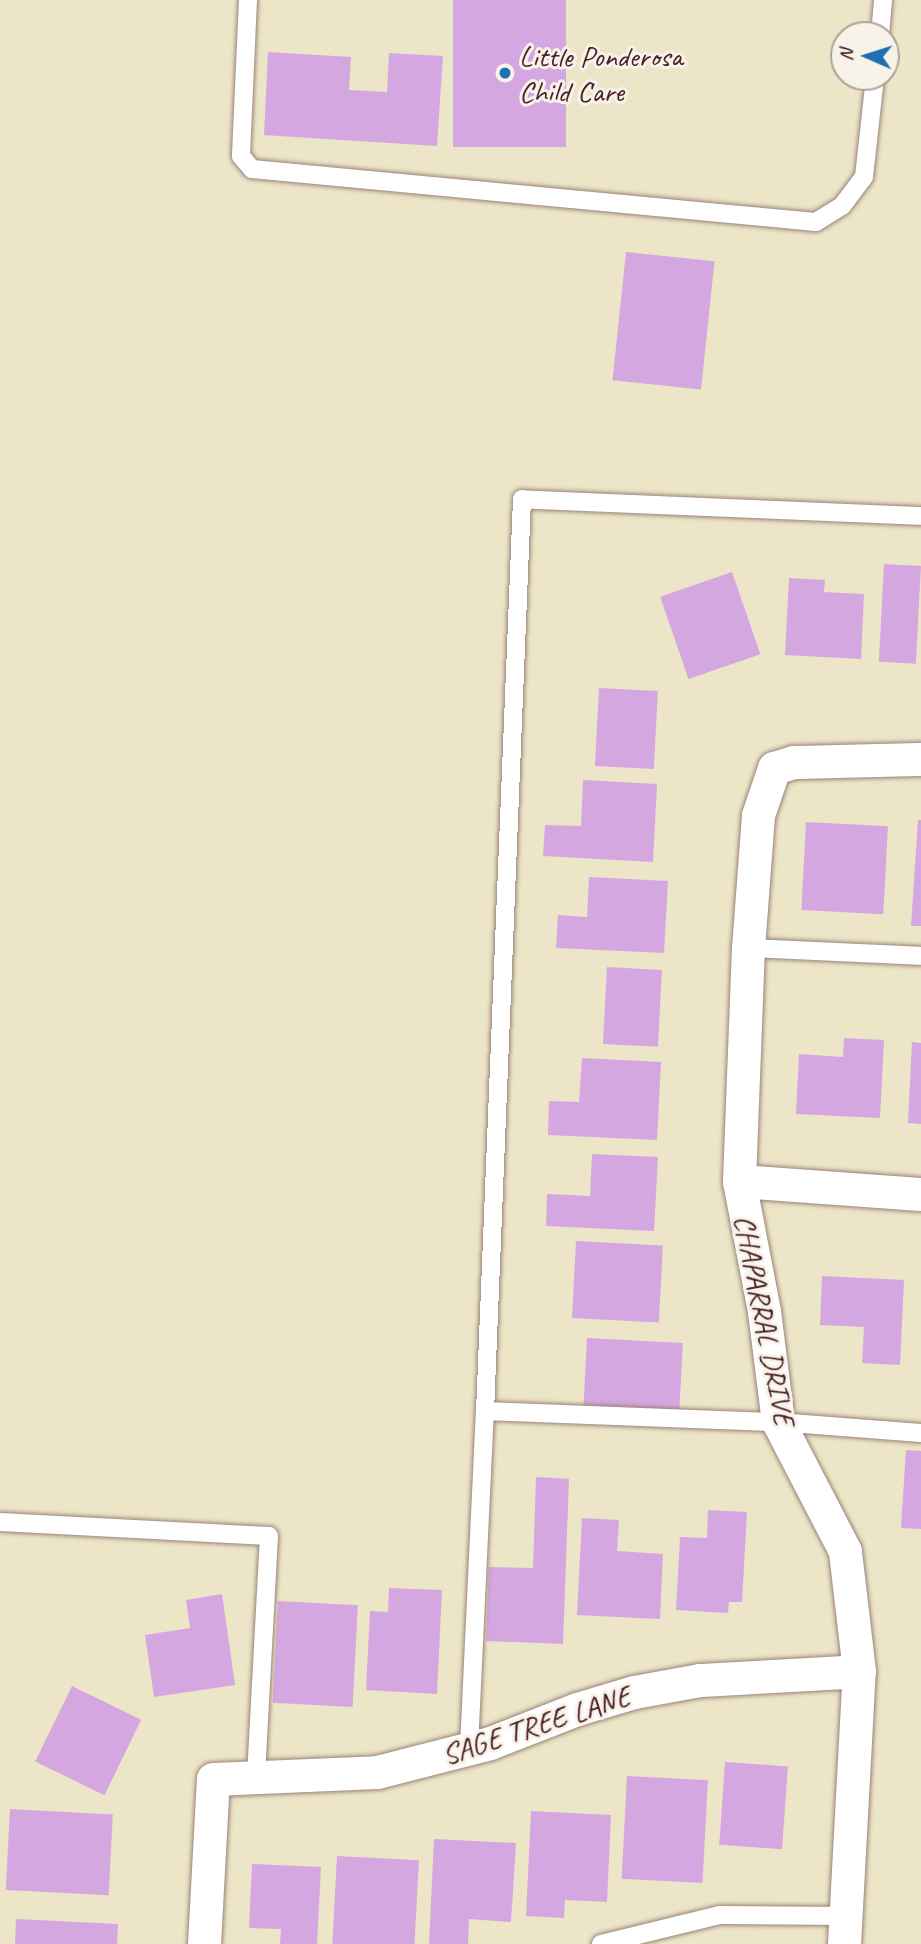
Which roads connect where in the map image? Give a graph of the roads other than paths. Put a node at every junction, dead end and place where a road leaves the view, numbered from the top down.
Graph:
1 (248, 0) edge
2 (883, 0) edge
3 (881, 21) edge
4 (873, 91) edge
5 (921, 516) edge
6 (921, 759) edge
7 (748, 948) junction
8 (921, 956) edge
9 (738, 1181) junction
10 (921, 1194) edge
11 (485, 1411) junction
12 (778, 1422) junction
13 (921, 1433) edge
14 (0, 1522) edge
15 (859, 1671) junction
16 (468, 1748) junction
17 (256, 1777) junction
18 (845, 1930) edge
19 (204, 1944) edge
20 (601, 1944) edge

1 - 4 lane
2 - 3 lane
5 - 11 lane
6 - 7 street, CHAPARRAL DRIVE
7 - 8 lane
7 - 9 street, CHAPARRAL DRIVE
9 - 10 street
9 - 12 street, CHAPARRAL DRIVE
11 - 12 lane
11 - 16 lane
12 - 13 lane
12 - 15 street, CHAPARRAL DRIVE
14 - 17 lane
15 - 16 street, SAGE TREE LANE
15 - 18 street, CHAPARRAL DRIVE
16 - 17 street, SAGE TREE LANE
17 - 19 street, SAGE TREE LANE
18 - 20 lane

